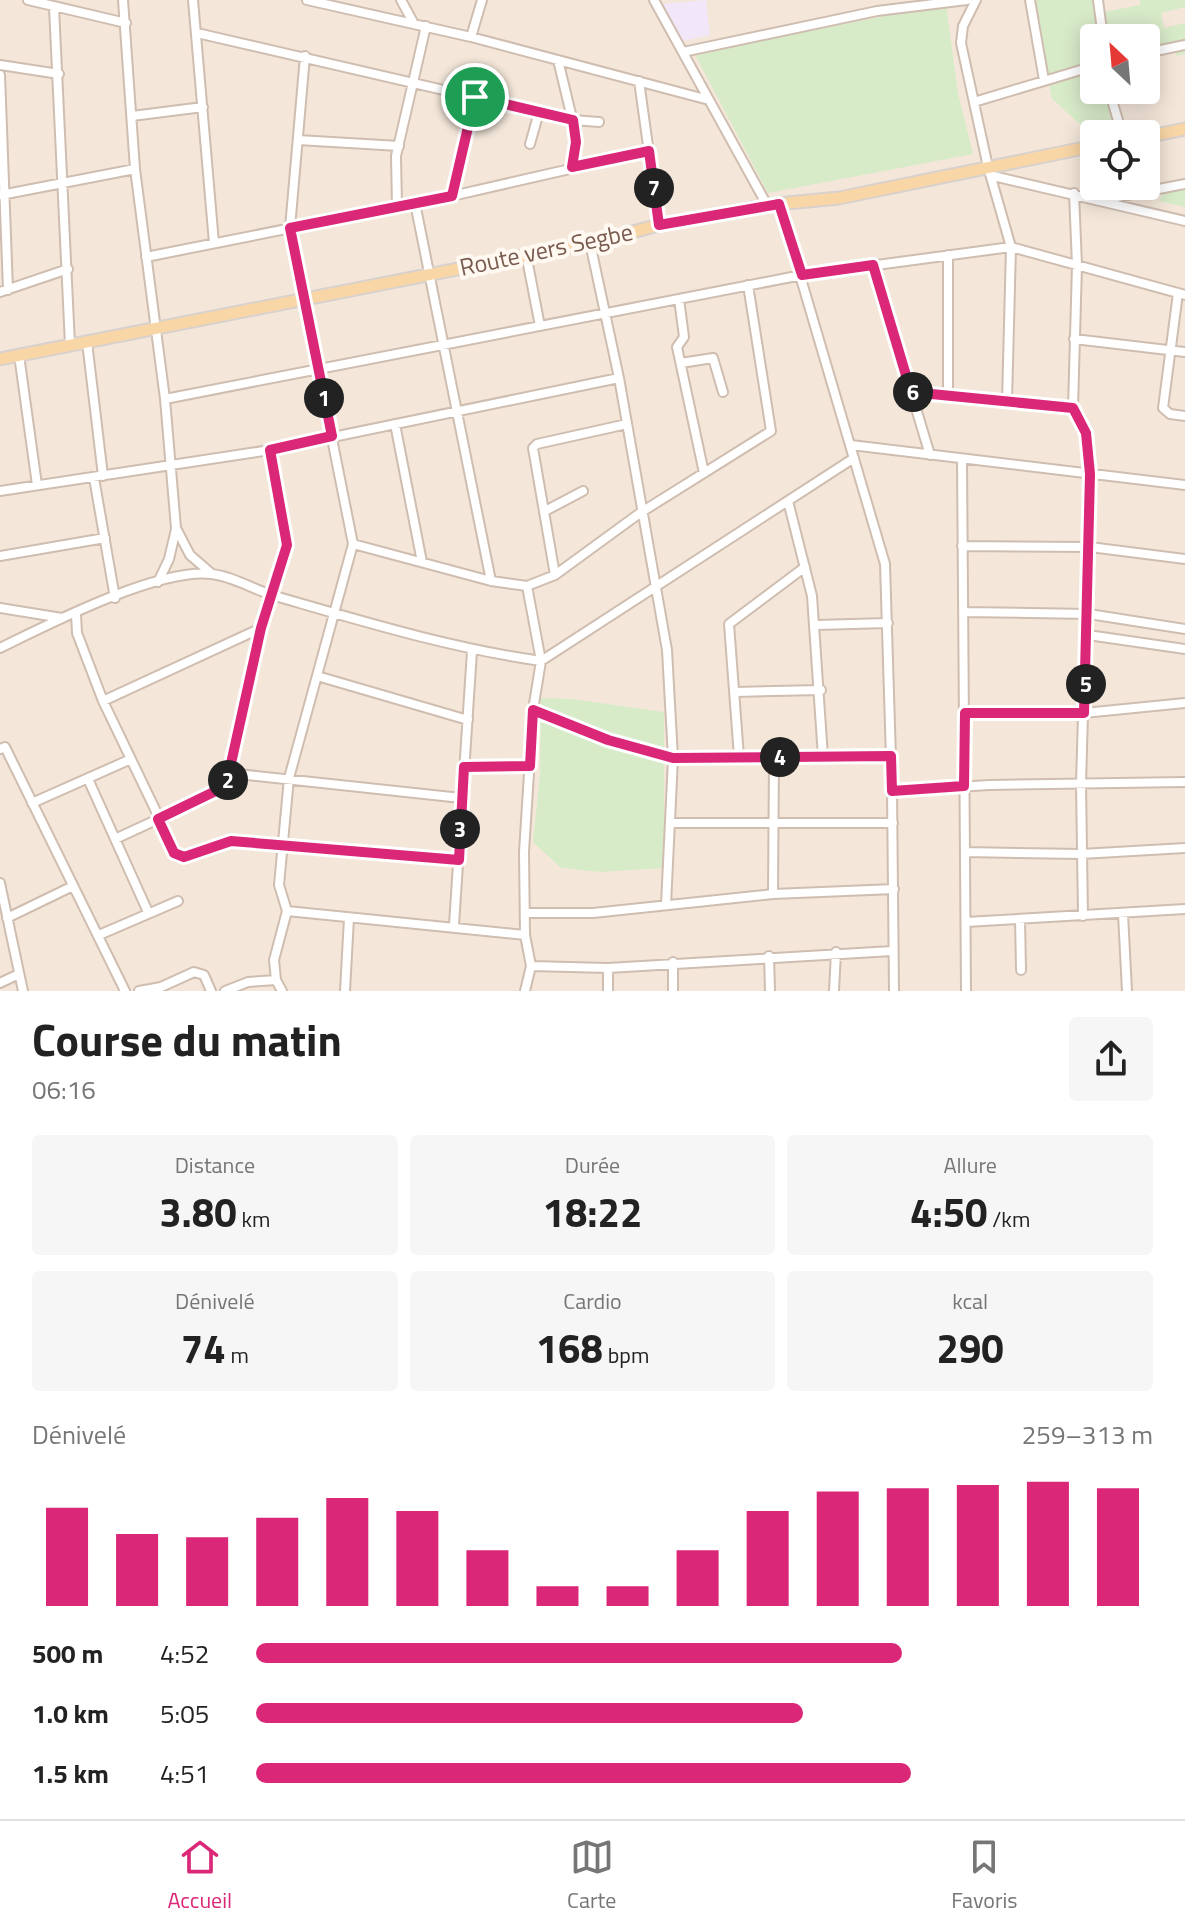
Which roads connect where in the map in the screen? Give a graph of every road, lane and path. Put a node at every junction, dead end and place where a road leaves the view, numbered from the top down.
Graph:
1 (28, 0) edge
2 (123, 0) edge
3 (193, 0) edge
4 (307, 0) edge
5 (401, 0) edge
6 (482, 0) edge
7 (654, 0) edge
8 (967, 0) edge
9 (976, 0) edge
10 (1030, 0) edge
11 (1098, 0) edge
12 (894, 4) edge
13 (54, 7) junction
14 (413, 22) junction
15 (126, 23) junction
16 (1101, 24) edge
17 (426, 26) junction
18 (197, 33) junction
19 (471, 37) junction
20 (1185, 45) edge
21 (1160, 50) edge
22 (683, 52) junction
23 (305, 56) junction
24 (558, 60) junction
25 (0, 65) edge
26 (1080, 70) edge
27 (59, 74) junction
28 (0, 75) edge
29 (1044, 80) junction
30 (639, 81) junction
31 (415, 83) junction
32 (475, 97) junction
33 (709, 100) junction
34 (974, 102) junction
35 (203, 107) junction
36 (539, 112) junction
37 (132, 116) junction
38 (573, 120) junction
39 (599, 122) dead end
40 (1185, 129) edge
41 (1, 130) edge
42 (1160, 134) edge
43 (298, 140) junction
44 (530, 144) dead end
45 (399, 146) junction
46 (1080, 150) edge
47 (649, 151) junction
48 (572, 167) junction
49 (135, 169) junction
50 (991, 172) junction
51 (65, 183) junction
52 (1185, 184) edge
53 (1160, 189) edge
54 (1074, 193) junction
55 (1080, 194) edge
56 (3, 195) edge
57 (452, 196) junction
58 (1105, 200) edge
59 (415, 203) junction
60 (773, 204) junction
61 (397, 206) junction
62 (1185, 221) edge
63 (659, 225) junction
64 (290, 228) junction
65 (214, 243) junction
66 (590, 243) junction
67 (1011, 247) junction
68 (526, 254) junction
69 (948, 255) junction
70 (146, 257) junction
71 (873, 265) junction
72 (1077, 265) junction
73 (68, 269) junction
74 (432, 273) junction
75 (802, 275) junction
76 (748, 285) junction
77 (4, 291) edge
78 (1182, 294) edge
79 (304, 298) junction
80 (679, 299) junction
81 (605, 314) junction
82 (540, 326) junction
83 (155, 328) junction
84 (1074, 339) junction
85 (87, 342) junction
86 (70, 345) junction
87 (446, 345) junction
88 (1171, 351) junction
89 (1185, 352) edge
90 (19, 355) junction
91 (0, 359) edge
92 (681, 363) junction
93 (319, 370) junction
94 (619, 378) junction
95 (723, 392) dead end
96 (911, 392) junction
97 (948, 396) junction
98 (165, 399) junction
99 (1007, 402) junction
100 (1073, 408) junction
101 (458, 411) junction
102 (1185, 416) edge
103 (395, 424) junction
104 (627, 424) junction
105 (332, 436) junction
106 (851, 445) junction
107 (270, 450) junction
108 (930, 455) junction
109 (854, 458) junction
110 (962, 460) junction
111 (171, 466) junction
112 (704, 473) junction
113 (1090, 474) junction
114 (99, 477) junction
115 (37, 485) junction
116 (1185, 485) edge
117 (0, 491) edge
118 (583, 491) dead end
119 (788, 501) junction
120 (545, 511) junction
121 (640, 513) junction
122 (176, 528) junction
123 (105, 538) junction
124 (353, 544) junction
125 (962, 546) junction
126 (1090, 547) junction
127 (0, 556) edge
128 (1185, 559) edge
129 (422, 562) junction
130 (805, 567) junction
131 (212, 574) junction
132 (555, 575) junction
133 (491, 581) junction
134 (158, 582) junction
135 (653, 585) junction
136 (527, 586) junction
137 (271, 595) junction
138 (115, 598) junction
139 (0, 608) edge
140 (336, 612) junction
141 (964, 612) junction
142 (727, 613) dead end
143 (76, 614) junction
144 (1089, 614) junction
145 (62, 618) junction
146 (888, 623) junction
147 (729, 624) junction
148 (816, 625) junction
149 (261, 628) junction
150 (1185, 629) edge
151 (1088, 635) junction
152 (0, 648) edge
153 (1185, 649) edge
154 (472, 651) junction
155 (541, 661) junction
156 (317, 676) junction
157 (821, 690) junction
158 (735, 692) junction
159 (103, 701) junction
160 (1185, 703) edge
161 (533, 710) junction
162 (965, 713) junction
163 (1084, 713) junction
164 (468, 720) junction
165 (0, 749) edge
166 (891, 756) junction
167 (739, 757) junction
168 (774, 757) junction
169 (823, 757) junction
170 (673, 758) junction
171 (131, 759) junction
172 (530, 766) junction
173 (464, 767) junction
174 (229, 773) junction
175 (289, 778) junction
176 (88, 779) junction
177 (1185, 782) edge
178 (1081, 784) junction
179 (964, 786) junction
180 (892, 791) junction
181 (461, 798) junction
182 (32, 803) junction
183 (158, 819) junction
184 (773, 820) junction
185 (670, 823) junction
186 (893, 823) junction
187 (115, 839) junction
188 (285, 848) junction
189 (1185, 848) edge
190 (965, 852) junction
191 (1081, 854) junction
192 (459, 860) junction
193 (0, 883) edge
194 (73, 886) junction
195 (894, 889) junction
196 (773, 894) junction
197 (178, 901) dead end
198 (666, 905) junction
199 (1185, 909) edge
200 (287, 911) junction
201 (148, 912) junction
202 (528, 913) junction
203 (1123, 914) junction
204 (1083, 916) junction
205 (7, 918) junction
206 (349, 918) junction
207 (1020, 919) junction
208 (966, 922) junction
209 (454, 925) junction
210 (99, 935) junction
211 (525, 935) junction
212 (892, 951) junction
213 (836, 952) junction
214 (769, 956) junction
215 (673, 962) junction
216 (531, 966) junction
217 (608, 968) junction
218 (1021, 970) dead end
219 (19, 974) junction
220 (276, 980) junction
221 (0, 983) edge
222 (23, 991) edge
223 (125, 991) edge
224 (139, 991) edge
225 (211, 991) edge
226 (225, 991) edge
227 (282, 991) edge
228 (345, 991) edge
229 (525, 991) edge
230 (608, 991) edge
231 (673, 991) edge
232 (770, 991) edge
233 (834, 991) edge
234 (894, 991) edge
235 (966, 991) edge
236 (1127, 991) edge

1 - 13 street
2 - 15 street
3 - 18 street
4 - 14 street
5 - 14 street
6 - 19 street
7 - 22 street
8 - 12 street
9 - 34 street
10 - 29 street
11 - 16 street
12 - 22 street
13 - 15 street
13 - 27 street
14 - 17 street
15 - 37 street
17 - 19 street
17 - 31 street
18 - 23 street
18 - 35 street
19 - 24 street
20 - 21 street
22 - 33 street
23 - 31 street
23 - 43 street
24 - 30 street
24 - 38 street
25 - 27 street
26 - 29 street
27 - 51 street
28 - 41 street
29 - 34 street
30 - 33 street
30 - 47 street
31 - 32 street
31 - 45 street
32 - 36 street
32 - 57 street
33 - 60 street
34 - 50 street
35 - 37 street
35 - 65 street
36 - 38 street
36 - 44 street
37 - 49 street
38 - 39 street
38 - 48 street
40 - 42 main road
41 - 56 street
43 - 45 street
43 - 64 street
45 - 61 street
46 - 50 main road, Route vers Segbe
47 - 48 street
47 - 63 street
48 - 57 street
49 - 51 street
49 - 70 street
50 - 54 street
50 - 60 main road, Route vers Segbe
50 - 67 street
51 - 56 street
51 - 73 street
52 - 53 street
54 - 55 street
54 - 72 street
56 - 77 street
57 - 59 street
58 - 62 street
59 - 61 street
59 - 74 street
60 - 63 main road, Route vers Segbe
60 - 75 street
61 - 64 street
63 - 66 main road, Route vers Segbe
64 - 65 street
64 - 79 street
65 - 70 street
66 - 68 main road, Route vers Segbe
66 - 81 street
67 - 69 street
67 - 72 street
67 - 99 street
68 - 74 main road, Route vers Segbe
68 - 82 street
69 - 71 street
69 - 97 street
70 - 83 street
71 - 75 street
71 - 96 street
72 - 78 street
72 - 84 street
73 - 77 street
73 - 86 street
74 - 79 main road, Route vers Segbe
74 - 87 street
75 - 76 street
75 - 106 street
76 - 80 street
76 - 112 street
78 - 88 street
79 - 83 main road, Route vers Segbe
79 - 93 street
80 - 81 street
80 - 92 street
81 - 82 street
81 - 94 street
82 - 87 street
83 - 85 main road, Route vers Segbe
83 - 98 street
84 - 88 street
84 - 100 street
85 - 86 main road, Route vers Segbe
85 - 114 street
86 - 90 main road, Route vers Segbe
87 - 93 street
87 - 101 street
88 - 89 street
88 - 102 street
90 - 91 main road, Route vers Segbe
90 - 115 street
92 - 95 street
92 - 112 street
93 - 98 street
93 - 105 street
94 - 101 street
94 - 104 street
96 - 97 street
96 - 108 street
97 - 99 street
98 - 111 street
99 - 100 street
100 - 113 street
101 - 103 street
101 - 133 street
103 - 105 street
103 - 129 street
104 - 120 street
104 - 121 street
105 - 107 street
105 - 124 street
106 - 108 street
106 - 109 street
107 - 111 street
107 - 137 street
108 - 110 street
109 - 119 street
109 - 146 street
110 - 113 street
110 - 125 street
111 - 114 street
111 - 122 street
112 - 121 street
113 - 116 street
113 - 126 street
114 - 115 street
114 - 123 street
115 - 117 street
118 - 120 street
119 - 130 street
119 - 135 street
120 - 132 street
121 - 132 street
121 - 135 street
122 - 131 street
122 - 134 street
123 - 127 street
123 - 138 street
124 - 129 street
124 - 140 street
125 - 126 street
125 - 141 street
126 - 128 street
126 - 144 street
129 - 133 street
130 - 147 street
130 - 148 street
131 - 134 street
131 - 137 street
132 - 136 street
133 - 136 street
134 - 138 street
135 - 155 street
135 - 170 street
136 - 155 street
137 - 140 street
137 - 149 street
138 - 143 street
139 - 145 street
140 - 154 street
140 - 156 street
141 - 144 street
141 - 162 street
142 - 147 street
143 - 145 street
143 - 159 street
144 - 150 street
144 - 151 street
145 - 152 street
146 - 148 street
146 - 166 street
147 - 158 street
148 - 157 street
149 - 159 street
149 - 174 street
151 - 153 street
151 - 163 street
154 - 155 street
154 - 164 street
155 - 161 street
156 - 164 street
156 - 175 street
157 - 158 street
157 - 169 street
158 - 167 street
159 - 171 street
160 - 163 street
161 - 170 street
161 - 172 street
162 - 163 street
162 - 179 street
163 - 178 street
164 - 173 street
165 - 182 street
166 - 169 street
166 - 180 street
167 - 168 street
167 - 170 street
168 - 169 street
168 - 184 street
170 - 185 street
171 - 176 street
171 - 183 street
172 - 173 street
172 - 202 street
173 - 181 street
174 - 175 street
174 - 183 street
175 - 181 street
175 - 188 street
176 - 182 street
176 - 187 street
177 - 178 street
178 - 179 street
178 - 191 street
179 - 180 street
179 - 190 street
180 - 186 street
181 - 192 street
182 - 194 street
183 - 187 street
183 - 188 street
184 - 185 street
184 - 186 street
184 - 196 street
185 - 198 street
186 - 195 street
187 - 201 street
188 - 192 street
188 - 200 street
189 - 191 street
190 - 191 street
190 - 208 street
191 - 204 street
192 - 209 street
193 - 205 street
194 - 205 street
194 - 210 street
195 - 196 street
195 - 212 street
196 - 198 street
197 - 201 street
198 - 202 street
199 - 203 street
200 - 206 street
200 - 220 street
201 - 210 street
202 - 211 street
203 - 204 street
203 - 236 street
204 - 207 street
205 - 219 street
206 - 209 street
206 - 228 street
207 - 208 street
207 - 218 street
208 - 235 street
209 - 211 street
210 - 223 street
211 - 216 street
212 - 213 street
212 - 234 street
213 - 214 street
213 - 233 street
214 - 215 street
214 - 232 street
215 - 217 street
215 - 231 street
216 - 217 street
216 - 229 street
217 - 230 street
219 - 221 street
219 - 222 street
220 - 226 street
220 - 227 street
224 - 225 street

